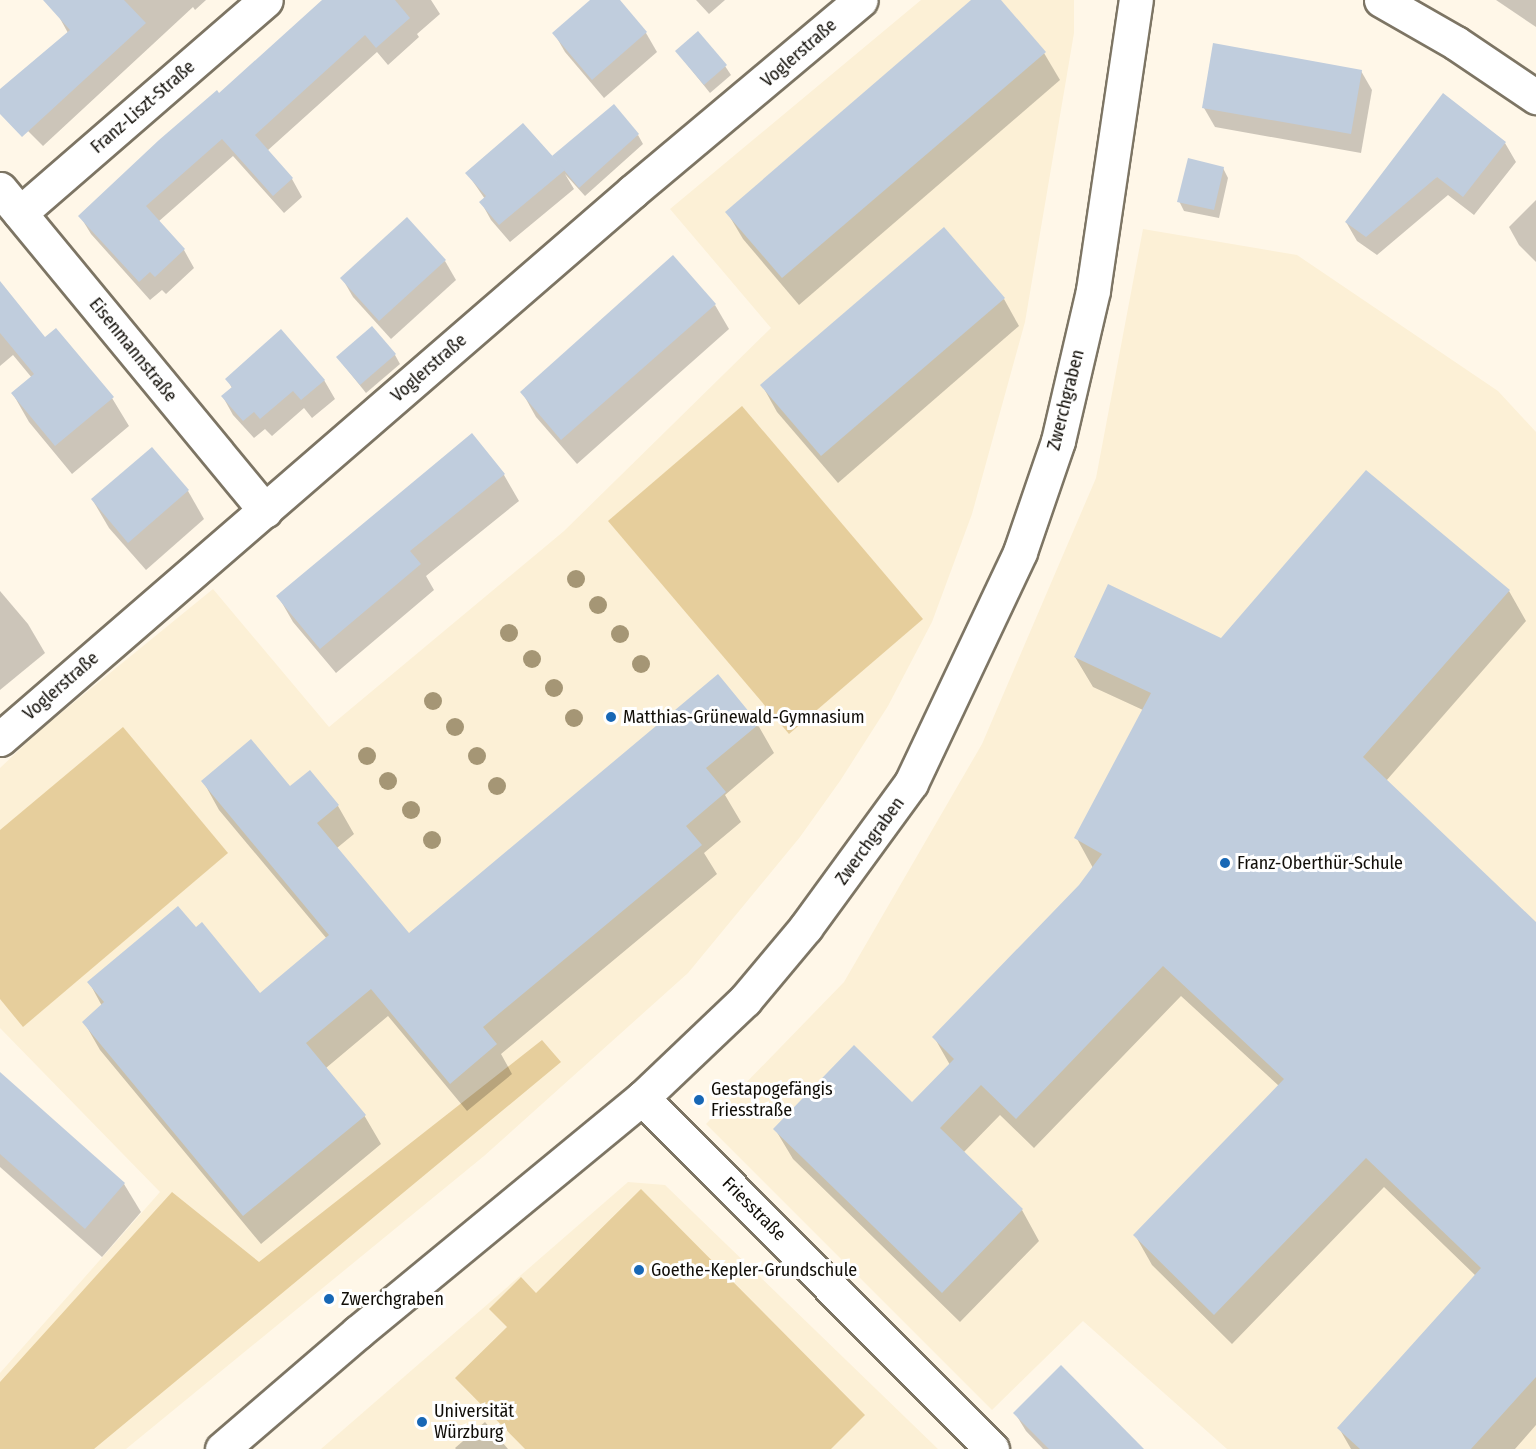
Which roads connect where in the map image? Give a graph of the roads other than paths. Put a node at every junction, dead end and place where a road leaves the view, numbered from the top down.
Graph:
1 (266, 0) edge
2 (861, 0) edge
3 (1136, 0) edge
4 (1381, 0) edge
5 (1536, 97) edge
6 (10, 201) edge
7 (265, 511) junction
8 (0, 739) edge
9 (642, 1098) junction
10 (222, 1449) edge
11 (992, 1449) edge

1 - 6 street, Franz-Liszt-Straße
2 - 7 street, Voglerstraße
3 - 9 street, Zwerchgraben
4 - 5 street
6 - 7 street, Eisenmannstraße
7 - 8 street, Voglerstraße
9 - 10 street, Zwerchgraben
9 - 11 street, Friesstraße

